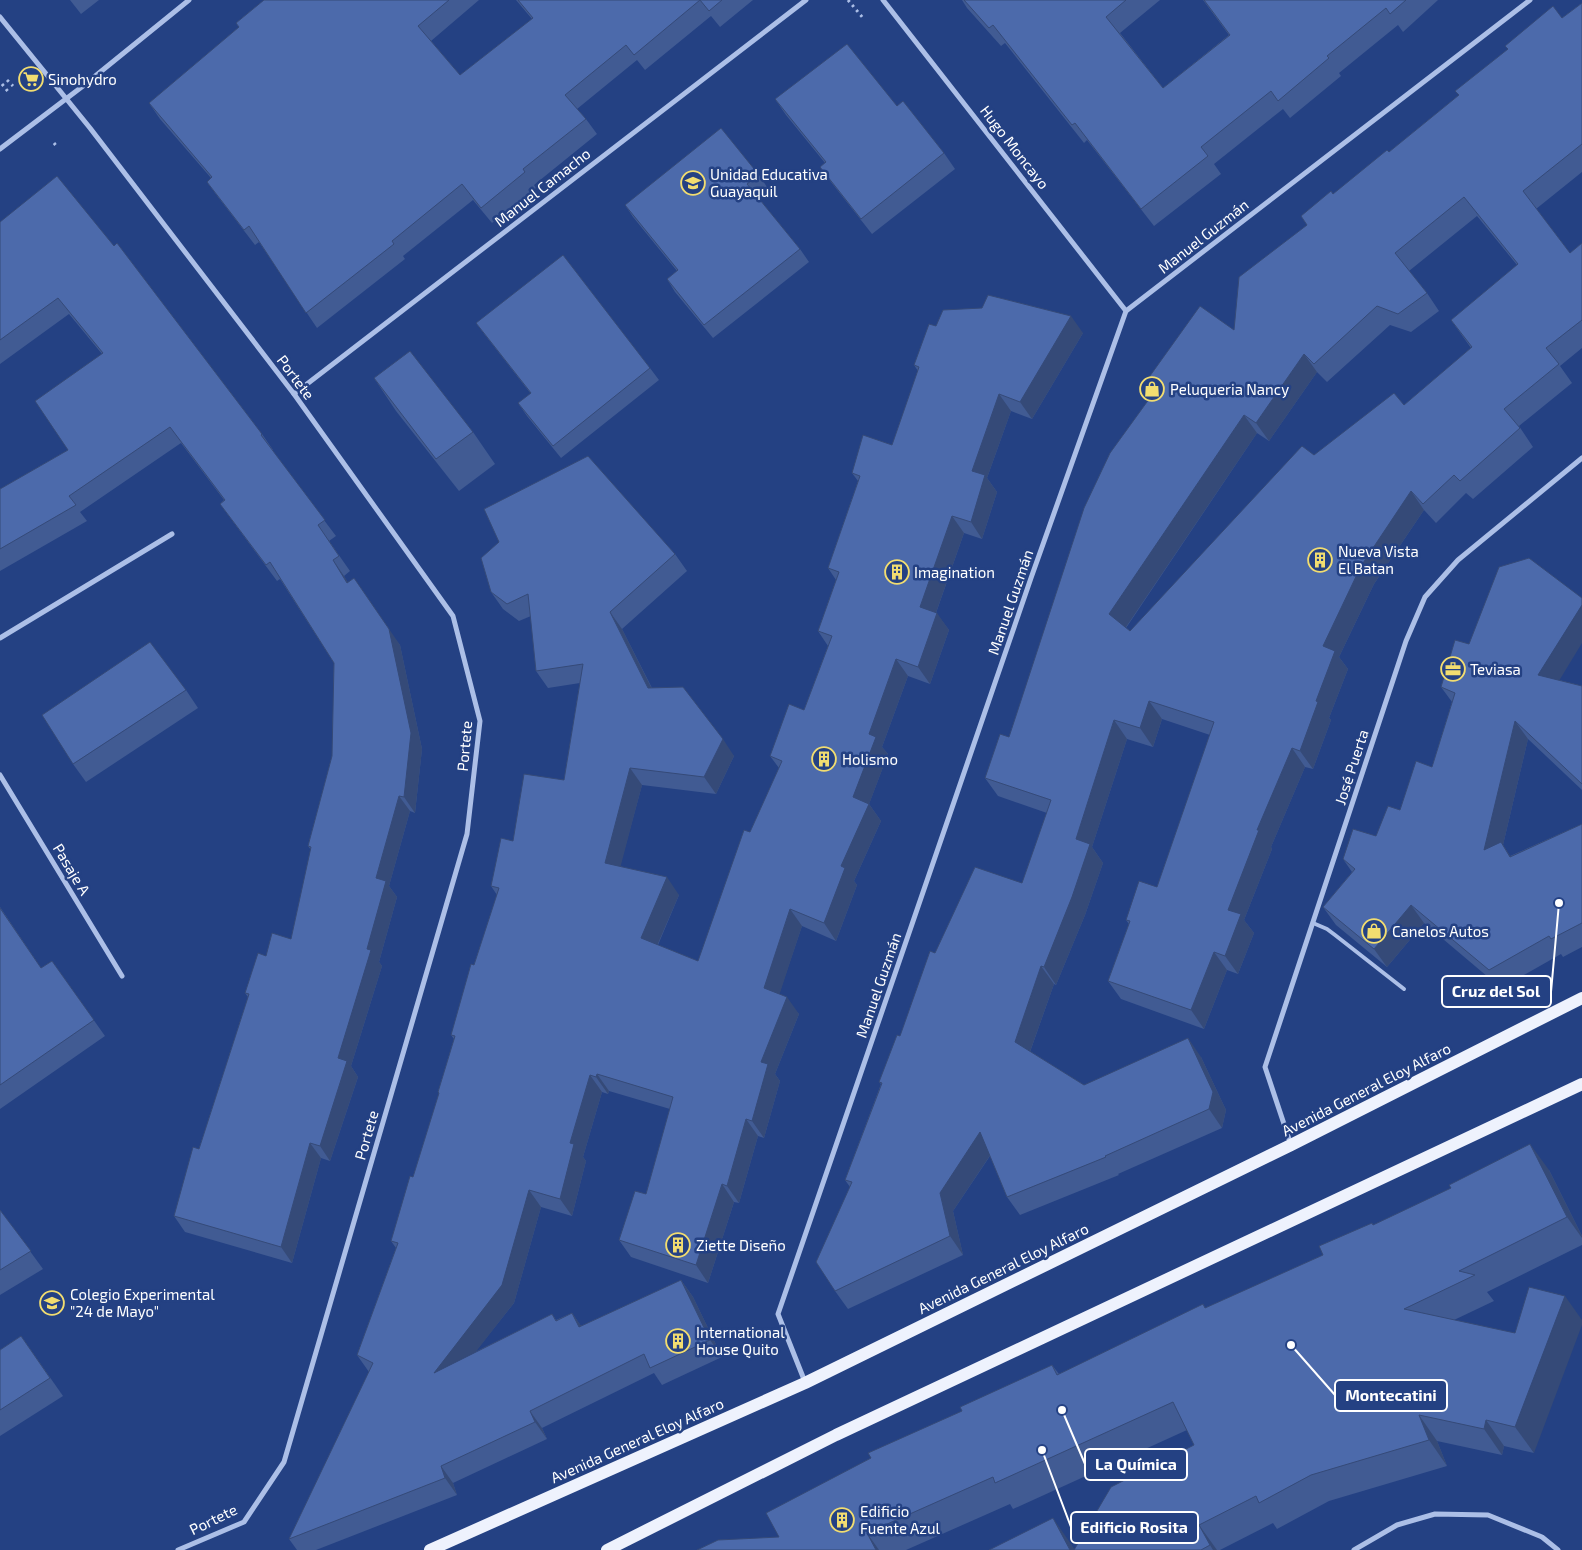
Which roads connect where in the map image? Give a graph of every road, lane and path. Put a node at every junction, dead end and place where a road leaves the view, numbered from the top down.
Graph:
1 (189, 0) edge
2 (806, 0) edge
3 (848, 0) edge
4 (883, 0) edge
5 (1530, 0) edge
6 (0, 17) edge
7 (863, 18) dead end
8 (7, 80) dead end
9 (2, 84) dead end
10 (14, 86) dead end
11 (10, 94) dead end
12 (66, 98) junction
13 (0, 149) edge
14 (1126, 311) junction
15 (294, 394) junction
16 (1582, 458) edge
17 (172, 534) dead end
18 (0, 638) edge
19 (0, 775) edge
20 (1313, 924) junction
21 (122, 976) dead end
22 (1404, 989) dead end
23 (1582, 998) edge
24 (1582, 1084) edge
25 (1291, 1145) junction
26 (805, 1383) junction
27 (178, 1550) edge
28 (430, 1550) edge
29 (607, 1550) edge
30 (1354, 1550) edge
31 (1558, 1550) edge

1 - 12 street
2 - 15 street, Manuel Camacho
3 - 7 path
4 - 14 street, Hugo Moncayo
5 - 14 street, Manuel Guzmán
6 - 12 street, Portete
8 - 10 path
9 - 11 path
12 - 13 street
12 - 15 street, Portete
14 - 26 street, Manuel Guzmán
15 - 27 street, Portete
16 - 20 street, José Puerta
17 - 18 street
19 - 21 street, Pasaje A
20 - 22 lane
20 - 25 street, José Puerta
23 - 25 main road, Avenida General Eloy Alfaro
24 - 29 main road
25 - 26 main road, Avenida General Eloy Alfaro
26 - 28 main road, Avenida General Eloy Alfaro
30 - 31 street

